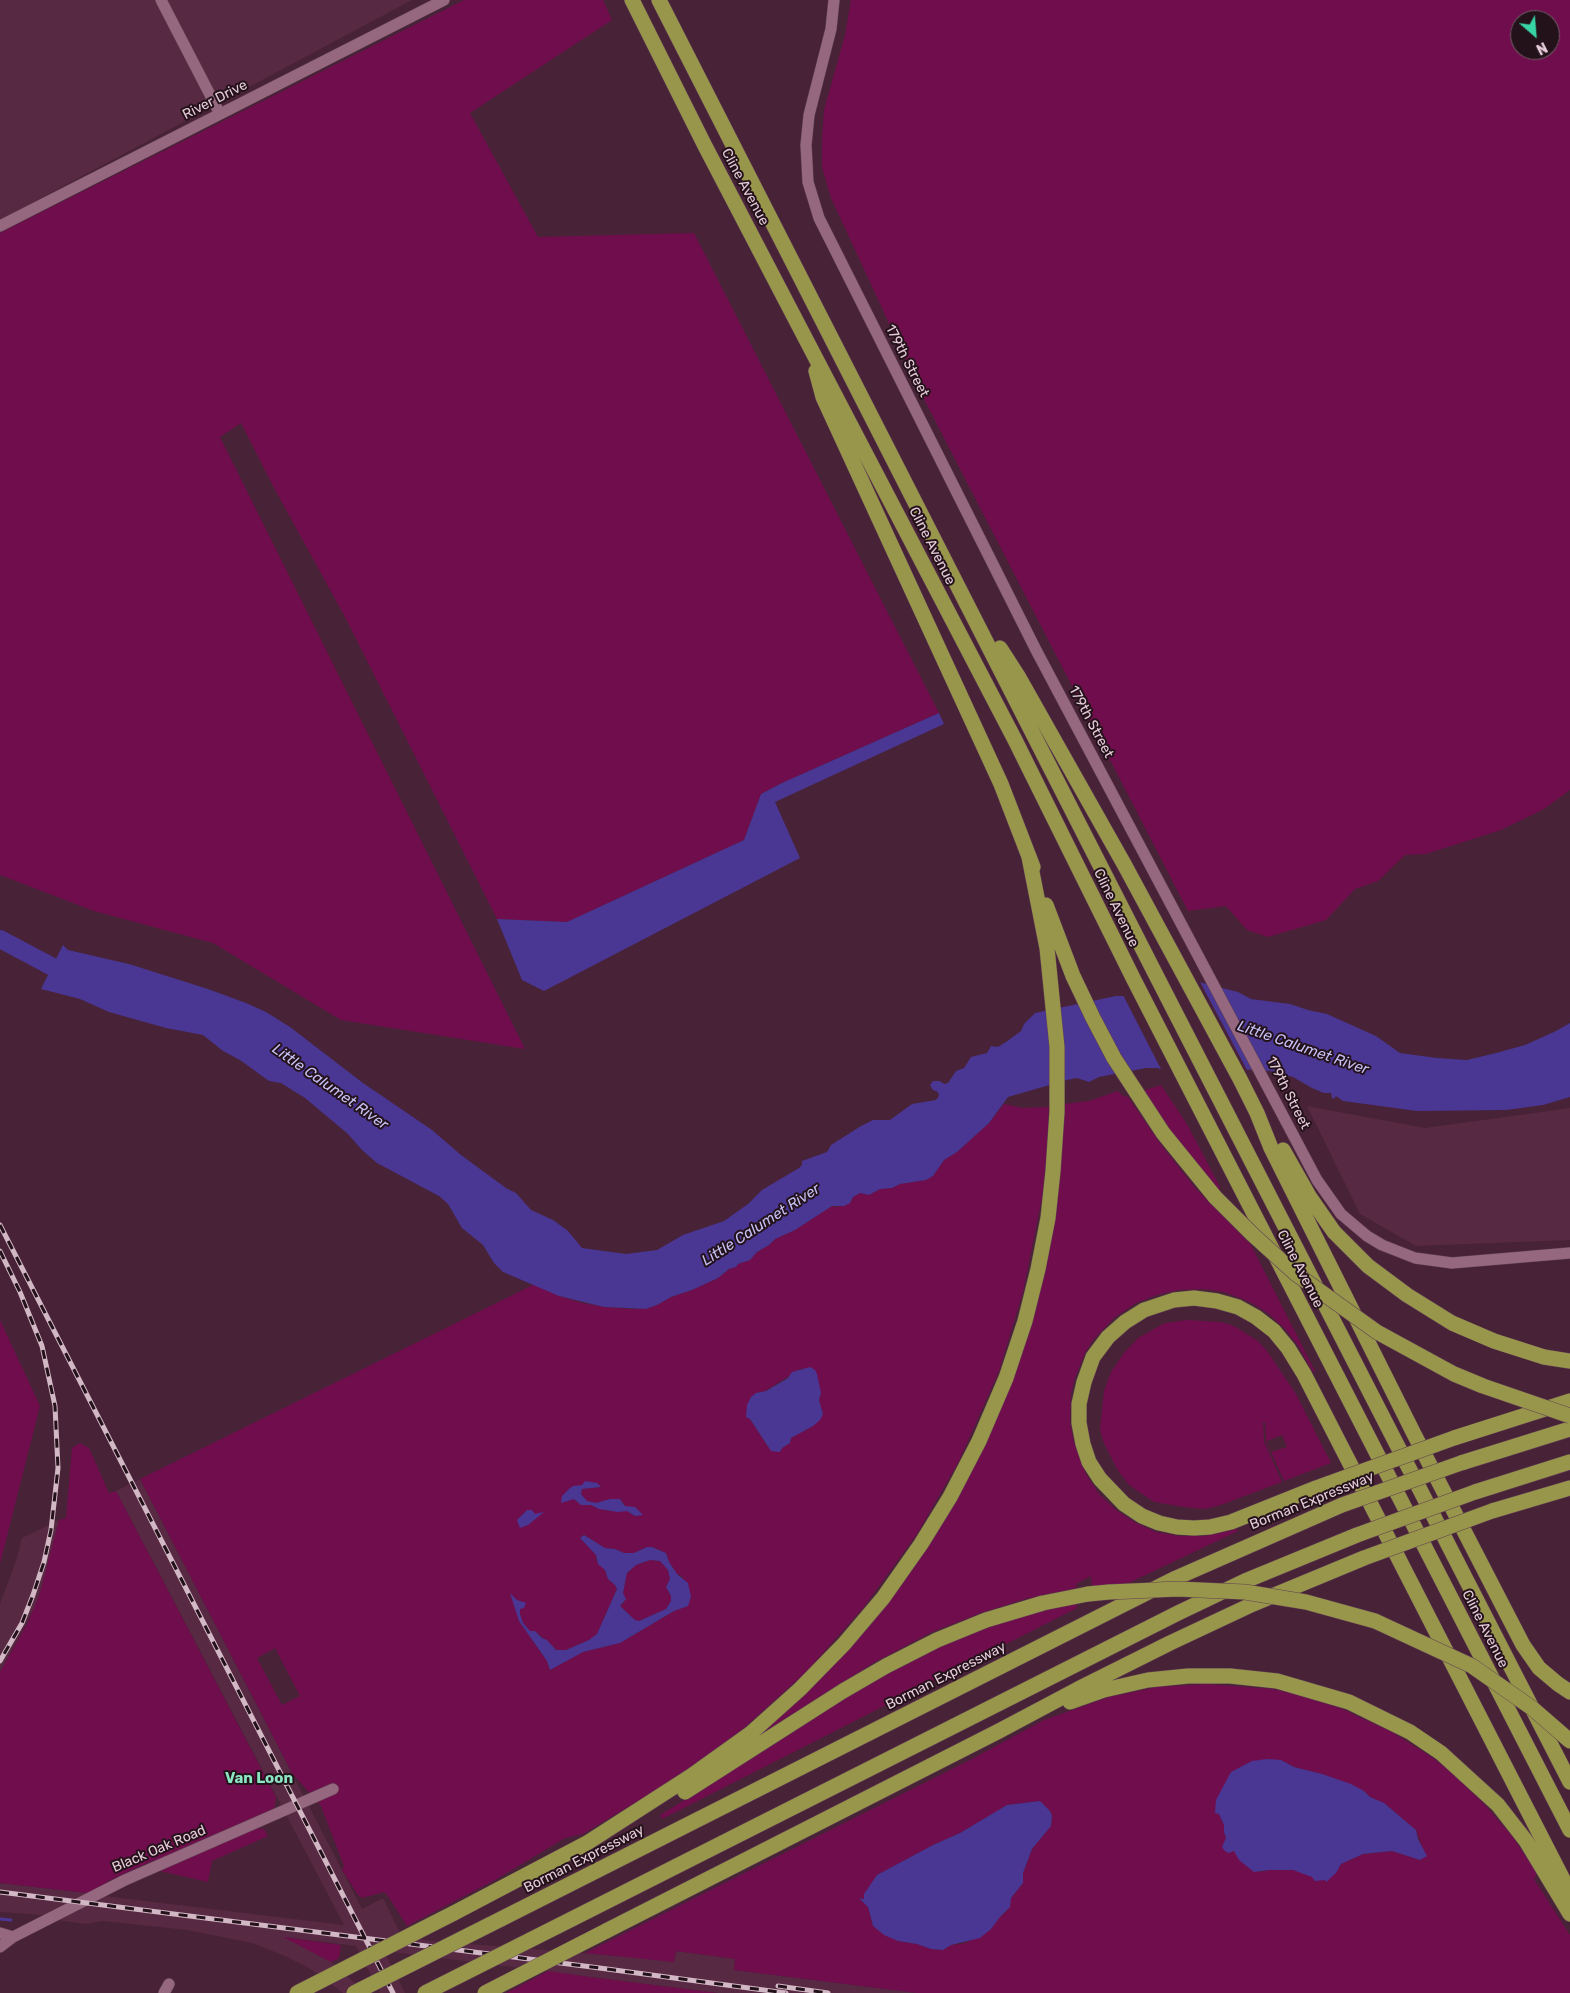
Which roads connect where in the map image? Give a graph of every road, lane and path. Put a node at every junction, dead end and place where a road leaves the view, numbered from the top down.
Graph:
1 (160, 0) edge
2 (444, 0) edge
3 (632, 0) edge
4 (659, 0) edge
5 (834, 0) edge
6 (220, 114) junction
7 (0, 226) edge
8 (807, 341) junction
9 (951, 571) junction
10 (1030, 857) junction
11 (1257, 1113) junction
12 (1570, 1253) edge
13 (1570, 1361) edge
14 (1570, 1401) edge
15 (1570, 1416) edge
16 (1570, 1429) edge
17 (1570, 1462) edge
18 (1570, 1488) edge
19 (1570, 1692) edge
20 (999, 1731) junction
21 (1570, 1740) edge
22 (1570, 1782) edge
23 (332, 1790) dead end
24 (1570, 1830) edge
25 (588, 1843) junction
26 (1570, 1893) edge
27 (1570, 1914) edge
28 (0, 1933) edge
29 (13, 1937) junction
30 (0, 1947) edge
31 (297, 1993) edge
32 (354, 1993) edge
33 (425, 1993) edge
34 (484, 1993) edge

1 - 6 street
2 - 6 street, River Drive
3 - 8 highway, Cline Avenue
4 - 9 highway, Cline Avenue
5 - 12 street, 179th Street
6 - 7 street, River Drive
8 - 10 highway
8 - 24 highway, Cline Avenue
9 - 11 highway
9 - 22 highway, Cline Avenue
10 - 15 highway, bridge
10 - 25 highway
11 - 13 highway
11 - 19 highway
14 - 26 highway, bridge
16 - 32 highway, Borman Expressway, bridge
17 - 33 highway, bridge
18 - 20 highway, bridge
20 - 27 highway
20 - 34 highway, bridge
21 - 25 highway, bridge
23 - 29 street, Black Oak Road
25 - 31 highway, bridge
28 - 29 street
29 - 30 street, Black Oak Road

